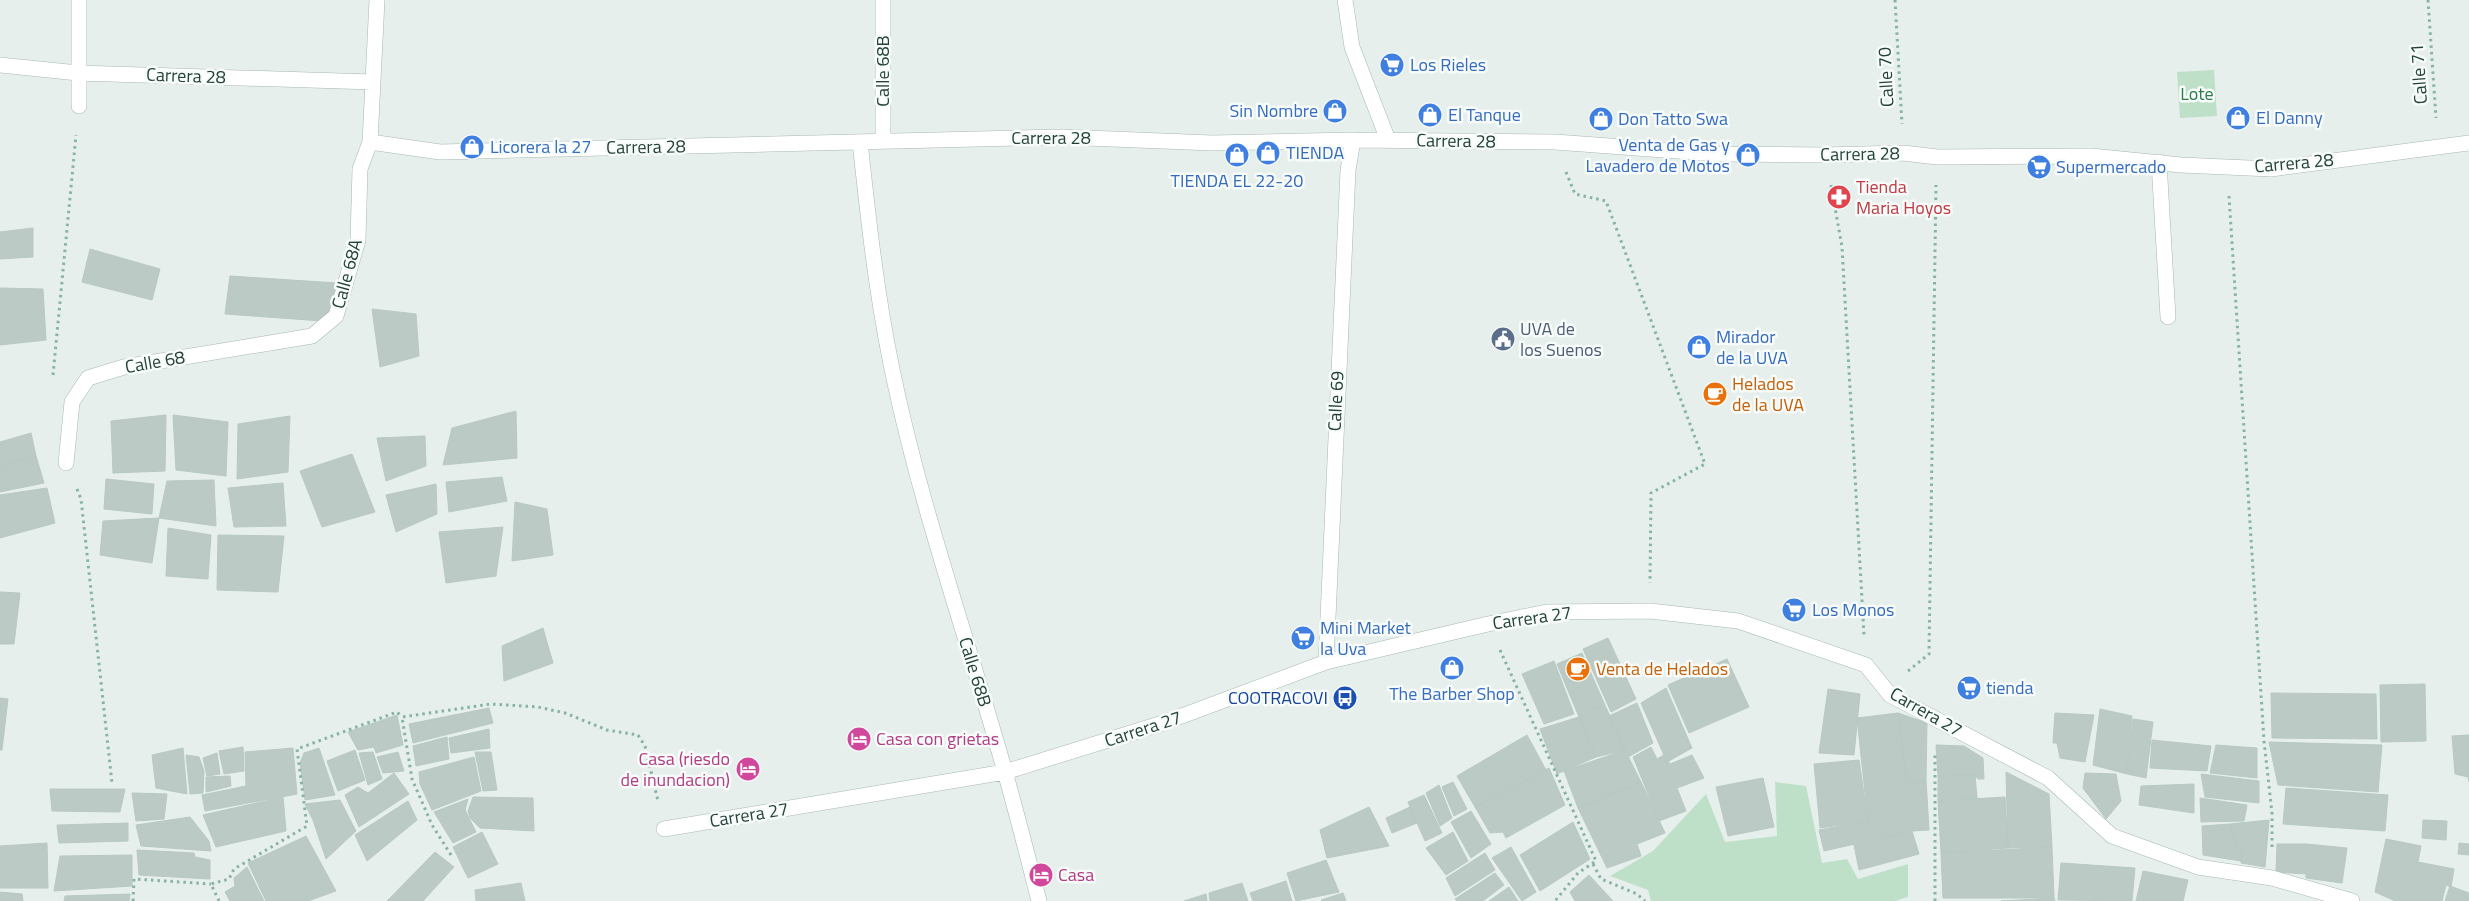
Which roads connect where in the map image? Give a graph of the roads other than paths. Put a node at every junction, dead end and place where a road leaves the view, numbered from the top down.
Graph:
1 (78, 0) edge
2 (377, 0) edge
3 (883, 0) edge
4 (1345, 0) edge
5 (0, 65) edge
6 (78, 73) junction
7 (373, 82) junction
8 (79, 106) dead end
9 (1353, 140) junction
10 (1388, 140) junction
11 (883, 141) junction
12 (370, 142) junction
13 (860, 142) junction
14 (2469, 144) edge
15 (2159, 162) junction
16 (2168, 317) dead end
17 (312, 336) joint
18 (66, 463) dead end
19 (1326, 662) junction
20 (1005, 772) junction
21 (664, 829) road end
22 (1039, 901) edge
23 (2352, 901) edge

1 - 6 street
2 - 7 street, Calle 68A
3 - 11 street, Calle 68B
4 - 10 street
5 - 6 street, Carrera 28
6 - 7 street, Carrera 28
6 - 8 street
7 - 12 street, Calle 68A
9 - 10 street, Carrera 28
9 - 11 street, Carrera 28
9 - 19 street, Calle 69
10 - 15 street, Carrera 28
11 - 13 street, Carrera 28
12 - 13 street, Carrera 28
12 - 17 street, Calle 68A
13 - 20 street, Calle 68B
14 - 15 street, Carrera 28
15 - 16 street
17 - 18 street, Calle 68
19 - 20 street, Carrera 27
19 - 23 street, Carrera 27
20 - 21 street, Carrera 27
20 - 22 street, Calle 68B

